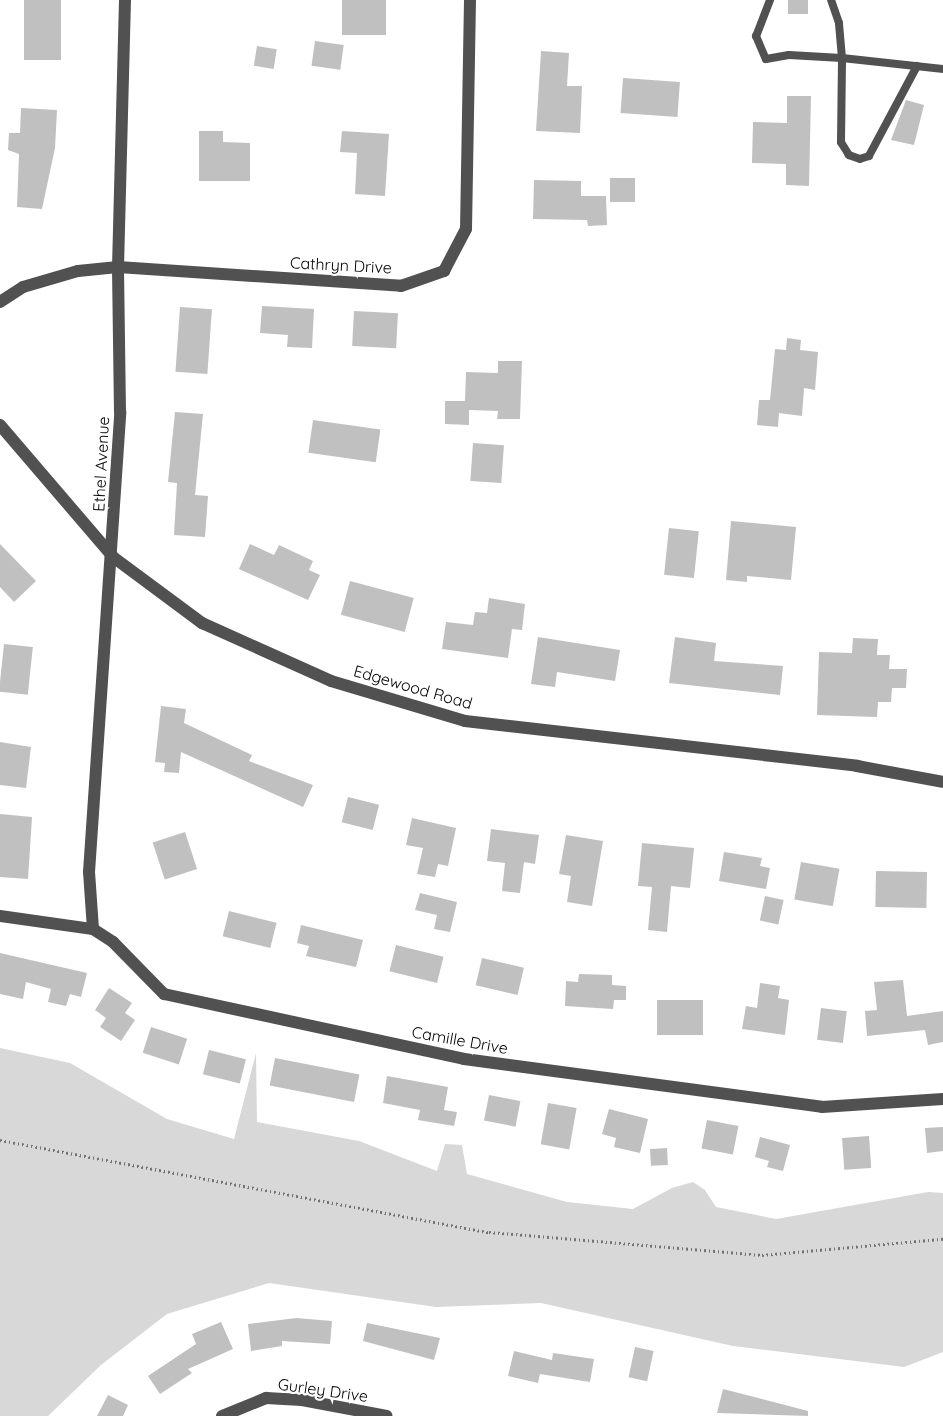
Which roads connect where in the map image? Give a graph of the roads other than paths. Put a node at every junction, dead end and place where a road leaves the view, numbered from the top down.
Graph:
1 (125, 0) edge
2 (470, 0) edge
3 (770, 0) edge
4 (831, 0) edge
5 (842, 58) junction
6 (917, 66) junction
7 (943, 69) edge
8 (118, 267) junction
9 (0, 302) edge
10 (0, 425) edge
11 (113, 556) junction
12 (943, 782) edge
13 (0, 916) edge
14 (93, 929) junction
15 (943, 1099) edge
16 (222, 1416) edge
17 (387, 1416) edge

1 - 8 street, Ethel Avenue
2 - 8 street, Cathryn Drive
3 - 5 lane
4 - 5 lane
5 - 6 lane
5 - 6 lane
6 - 7 lane
8 - 9 street, Cathryn Drive
8 - 11 street, Ethel Avenue
10 - 11 street, Edgewood Road
11 - 12 street, Edgewood Road
11 - 14 street, Ethel Avenue
13 - 14 street, Camille Drive
14 - 15 street, Camille Drive
16 - 17 street, Gurley Drive

